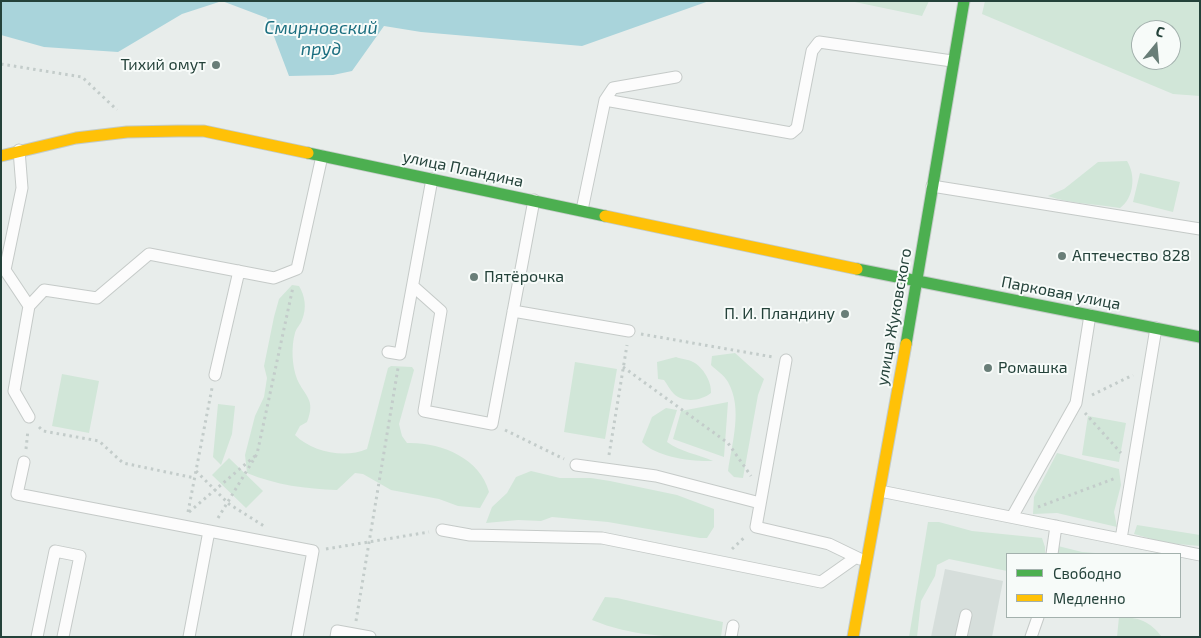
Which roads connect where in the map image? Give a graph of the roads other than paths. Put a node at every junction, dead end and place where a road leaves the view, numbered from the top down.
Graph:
1 (964, 1) edge
2 (952, 61) junction
3 (676, 77) dead end
4 (605, 100) junction
5 (19, 150) junction
6 (1, 156) edge
7 (322, 156) junction
8 (432, 179) junction
9 (932, 186) junction
10 (534, 200) junction
11 (582, 210) junction
12 (1200, 229) edge
13 (239, 272) junction
14 (916, 282) junction
15 (414, 287) junction
16 (29, 306) junction
17 (513, 312) junction
18 (1090, 315) junction
19 (1156, 328) junction
20 (629, 331) road end
21 (1199, 333) edge
22 (388, 352) dead end
23 (786, 360) road end
24 (215, 375) road end
25 (29, 417) road end
26 (24, 462) road end
27 (576, 465) road end
28 (880, 491) junction
29 (761, 497) junction
30 (1012, 517) junction
31 (1056, 526) junction
32 (442, 530) road end
33 (209, 531) junction
34 (1121, 539) junction
35 (1052, 553) edge
36 (1200, 555) edge
37 (861, 560) junction
38 (966, 614) dead end
39 (1038, 618) edge
40 (36, 637) edge
41 (63, 637) edge
42 (189, 637) edge
43 (297, 637) edge
44 (336, 637) edge
45 (370, 637) edge
46 (852, 637) edge
47 (961, 637) edge
48 (1031, 637) edge

1 - 2 street, улица Жуковского
2 - 4 lane
2 - 9 street, улица Жуковского
3 - 4 lane
4 - 11 lane
5 - 6 street, улица Пландина
5 - 7 street, улица Пландина
5 - 16 lane
7 - 8 street, улица Пландина
7 - 13 lane
8 - 10 street, улица Пландина
8 - 15 lane
9 - 12 lane
9 - 14 street, улица Жуковского
10 - 11 street, улица Пландина
10 - 17 lane
11 - 14 street, улица Пландина
13 - 16 lane
13 - 24 lane
14 - 18 street, Парковая улица
14 - 28 street, улица Жуковского
15 - 17 lane
15 - 22 lane
16 - 25 lane
17 - 20 lane
18 - 19 street, Парковая улица
18 - 30 lane
19 - 21 street, Парковая улица
19 - 34 lane
23 - 29 lane
26 - 33 lane
27 - 29 lane
28 - 30 lane
28 - 37 street, улица Жуковского
29 - 37 lane
30 - 31 lane
31 - 34 lane
31 - 35 lane
32 - 37 lane
33 - 42 lane
33 - 43 lane
34 - 36 lane
37 - 46 street, улица Жуковского
38 - 47 lane
39 - 48 lane
40 - 41 lane
44 - 45 lane

